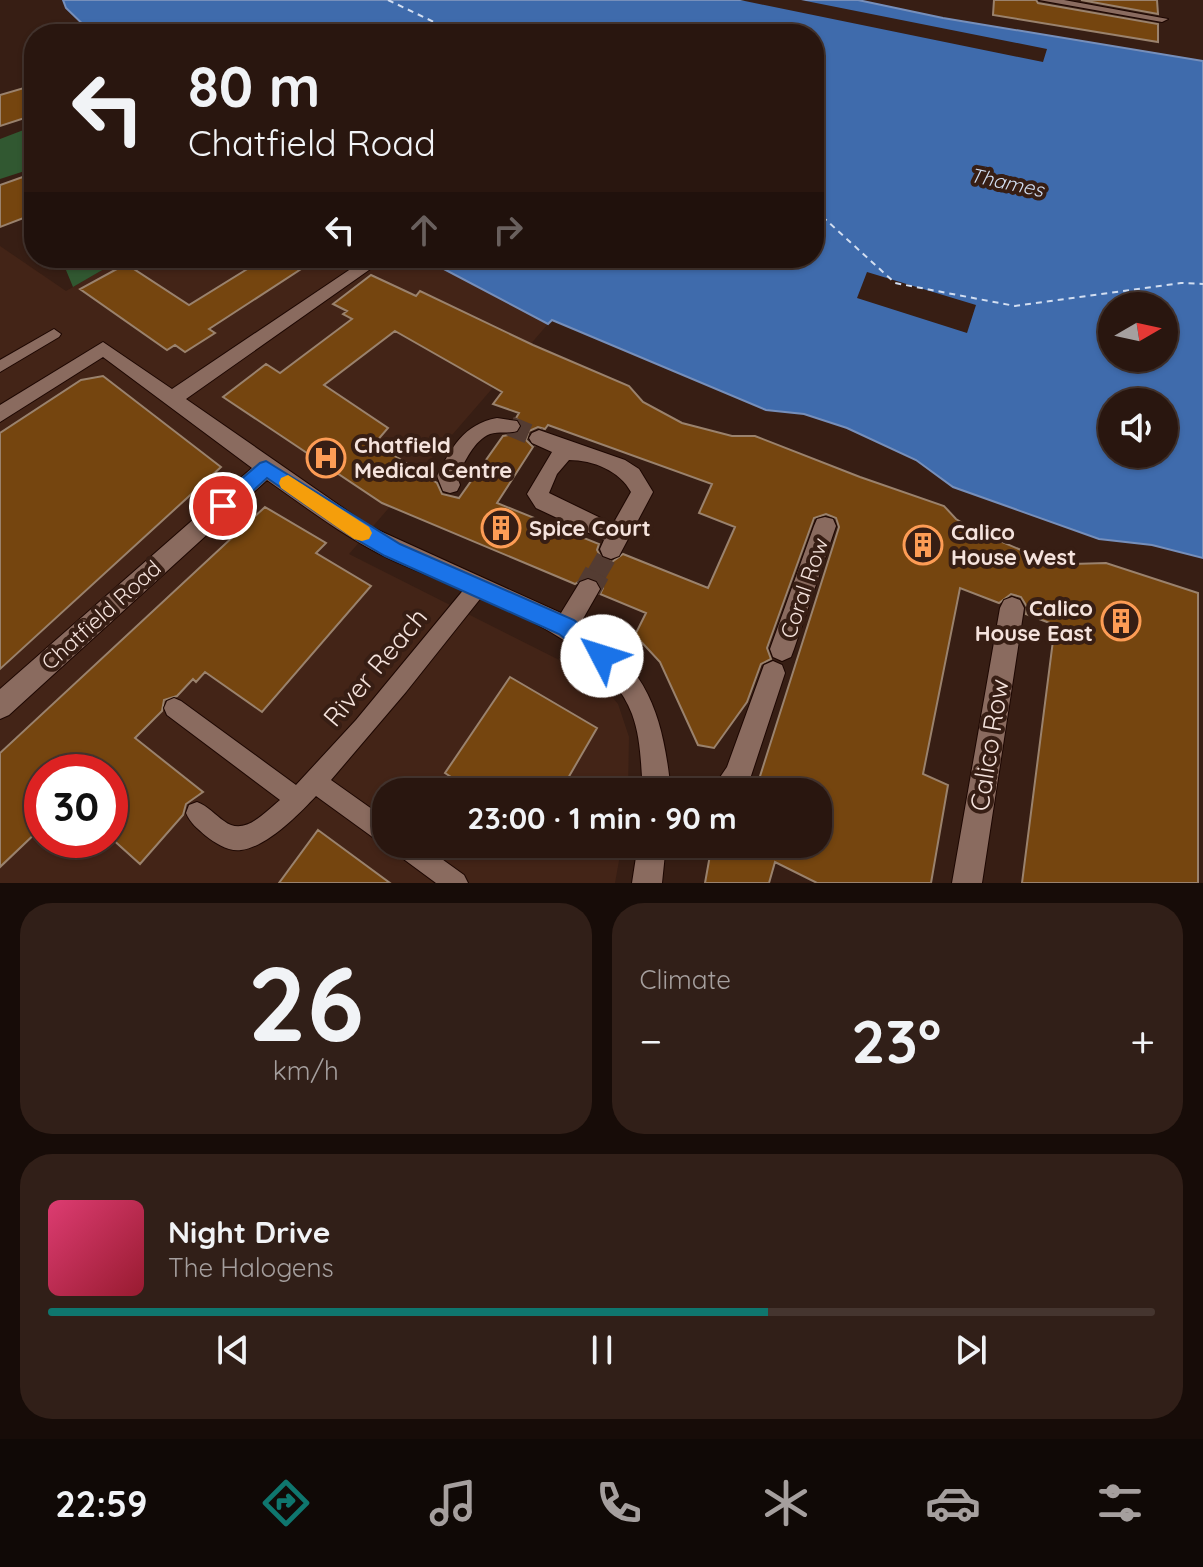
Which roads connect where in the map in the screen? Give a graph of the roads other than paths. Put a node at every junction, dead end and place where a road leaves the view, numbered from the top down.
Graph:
1 (1044, 0) edge
2 (1082, 3) edge
3 (1162, 19) dead end
4 (363, 268) edge
5 (54, 334) dead end
6 (0, 367) edge
7 (173, 398) junction
8 (0, 415) edge
9 (510, 426) tunnel mouth
10 (539, 438) tunnel mouth
11 (571, 451) junction
12 (266, 468) junction
13 (450, 485) dead end
14 (825, 526) dead end
15 (477, 588) junction
16 (588, 589) tunnel mouth
17 (1012, 608) dead end
18 (566, 627) junction
19 (0, 706) edge
20 (174, 708) dead end
21 (656, 778) edge
22 (736, 778) edge
23 (316, 782) junction
24 (298, 800) junction
25 (197, 813) dead end
26 (372, 823) edge
27 (421, 858) edge
28 (650, 858) edge
29 (456, 883) edge
30 (647, 883) edge
31 (967, 883) edge

1 - 2 street
2 - 3 street
4 - 7 street
5 - 6 lane
7 - 8 street
7 - 12 street
9 - 13 street
10 - 11 street
11 - 11 street
12 - 15 street
12 - 19 street, Chatfield Road
14 - 22 street, Coral Row
15 - 18 street
15 - 23 lane, River Reach
16 - 18 street
17 - 31 street, Calico Row
18 - 21 street
20 - 24 lane
23 - 24 lane, River Reach
23 - 26 lane
24 - 25 lane, River Reach
27 - 29 lane
28 - 30 street

